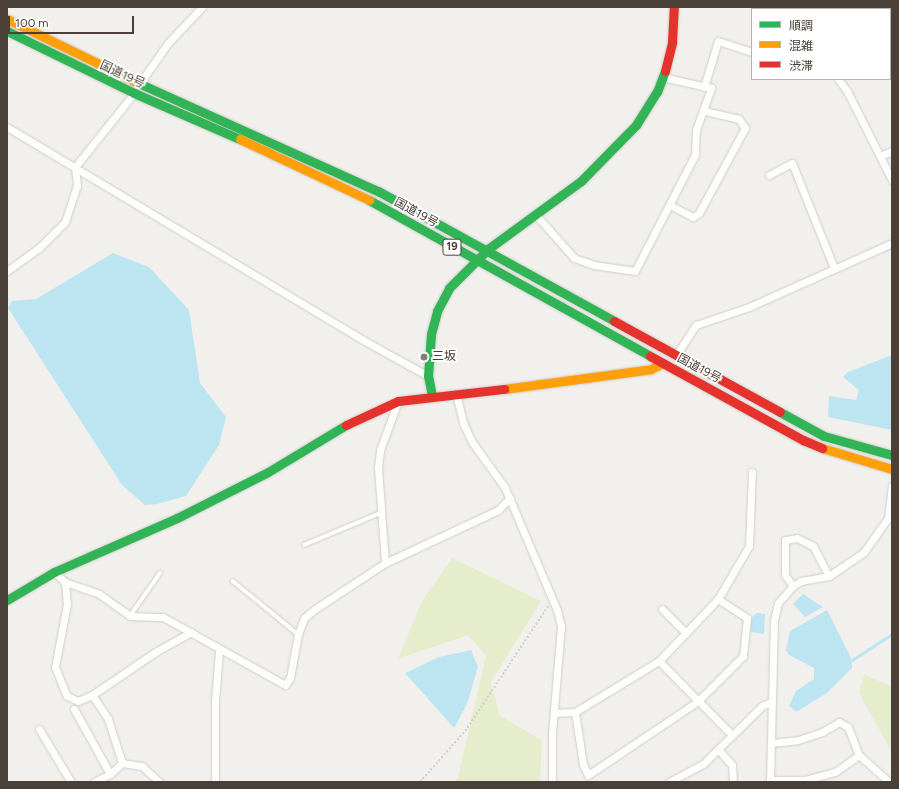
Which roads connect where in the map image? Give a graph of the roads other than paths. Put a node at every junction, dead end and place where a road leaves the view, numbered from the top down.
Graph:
1 (202, 7) edge
2 (674, 7) edge
3 (7, 19) edge
4 (7, 32) edge
5 (751, 52) edge
6 (663, 77) junction
7 (839, 80) edge
8 (142, 85) junction
9 (704, 87) junction
10 (134, 93) junction
11 (703, 112) junction
12 (7, 127) edge
13 (892, 151) edge
14 (880, 156) junction
15 (75, 167) junction
16 (770, 175) dead end
17 (892, 180) edge
18 (670, 205) junction
19 (536, 215) junction
20 (892, 243) edge
21 (488, 249) junction
22 (475, 260) junction
23 (834, 268) junction
24 (7, 271) edge
25 (678, 354) junction
26 (663, 363) junction
27 (428, 376) junction
28 (456, 394) junction
29 (432, 396) junction
30 (398, 401) junction
31 (892, 454) edge
32 (892, 469) edge
33 (752, 472) dead end
34 (892, 486) edge
35 (510, 498) junction
36 (381, 513) junction
37 (304, 545) dead end
38 (385, 563) junction
39 (54, 572) junction
40 (160, 573) dead end
41 (829, 576) junction
42 (233, 581) dead end
43 (65, 582) junction
44 (793, 586) junction
45 (718, 599) junction
46 (7, 600) edge
47 (662, 609) dead end
48 (130, 616) junction
49 (191, 632) junction
50 (686, 633) junction
51 (298, 634) junction
52 (219, 650) junction
53 (659, 661) junction
54 (92, 695) junction
55 (698, 701) junction
56 (771, 702) junction
57 (74, 709) dead end
58 (575, 712) junction
59 (554, 713) junction
60 (40, 729) dead end
61 (732, 735) junction
62 (771, 743) junction
63 (718, 749) junction
64 (859, 755) junction
65 (122, 763) junction
66 (110, 774) junction
67 (682, 779) edge
68 (770, 781) edge
69 (886, 781) edge
70 (71, 782) edge
71 (94, 782) edge
72 (158, 782) edge
73 (215, 782) edge
74 (552, 782) edge
75 (669, 782) edge
76 (733, 782) edge

1 - 8 street
2 - 6 main road
3 - 8 main road, 国道19号 / 19
4 - 10 main road, 国道19号 / 19
5 - 9 street
6 - 9 street
6 - 19 main road
7 - 14 street
8 - 21 main road, 国道19号 / 19
9 - 11 street
10 - 15 street
10 - 22 main road, 国道19号 / 19
11 - 18 street
11 - 18 street
12 - 15 street
13 - 14 street
14 - 17 street
15 - 24 street
15 - 27 street
16 - 23 street
18 - 19 street
19 - 21 main road
20 - 23 street
21 - 22 main road
21 - 25 main road, 国道19号 / 19
22 - 26 main road, 国道19号 / 19
22 - 27 main road
23 - 25 street
25 - 31 main road, 国道19号 / 19
26 - 28 main road
26 - 32 main road, 国道19号 / 19
27 - 29 main road
28 - 29 main road
28 - 35 street
29 - 30 main road
30 - 36 street
30 - 39 main road
33 - 45 street
34 - 41 street
35 - 38 street
35 - 59 street
36 - 37 lane
36 - 38 street
38 - 51 street
39 - 43 street
39 - 46 main road
40 - 48 lane
41 - 44 street
41 - 44 street
42 - 51 lane
43 - 48 street
43 - 54 street
44 - 56 street
45 - 50 street
45 - 55 street
47 - 50 street
48 - 49 street
49 - 52 street
49 - 54 street
50 - 53 street
51 - 52 street
52 - 73 street
53 - 55 street
53 - 58 street
54 - 65 street
55 - 58 street
55 - 61 street
56 - 61 street
56 - 62 street
57 - 66 street
58 - 59 street
59 - 74 street
60 - 70 street
61 - 63 street
62 - 64 street
62 - 68 street
63 - 67 street
63 - 76 street
64 - 68 street
64 - 69 street
65 - 66 street
65 - 72 street
66 - 71 street
67 - 75 street

